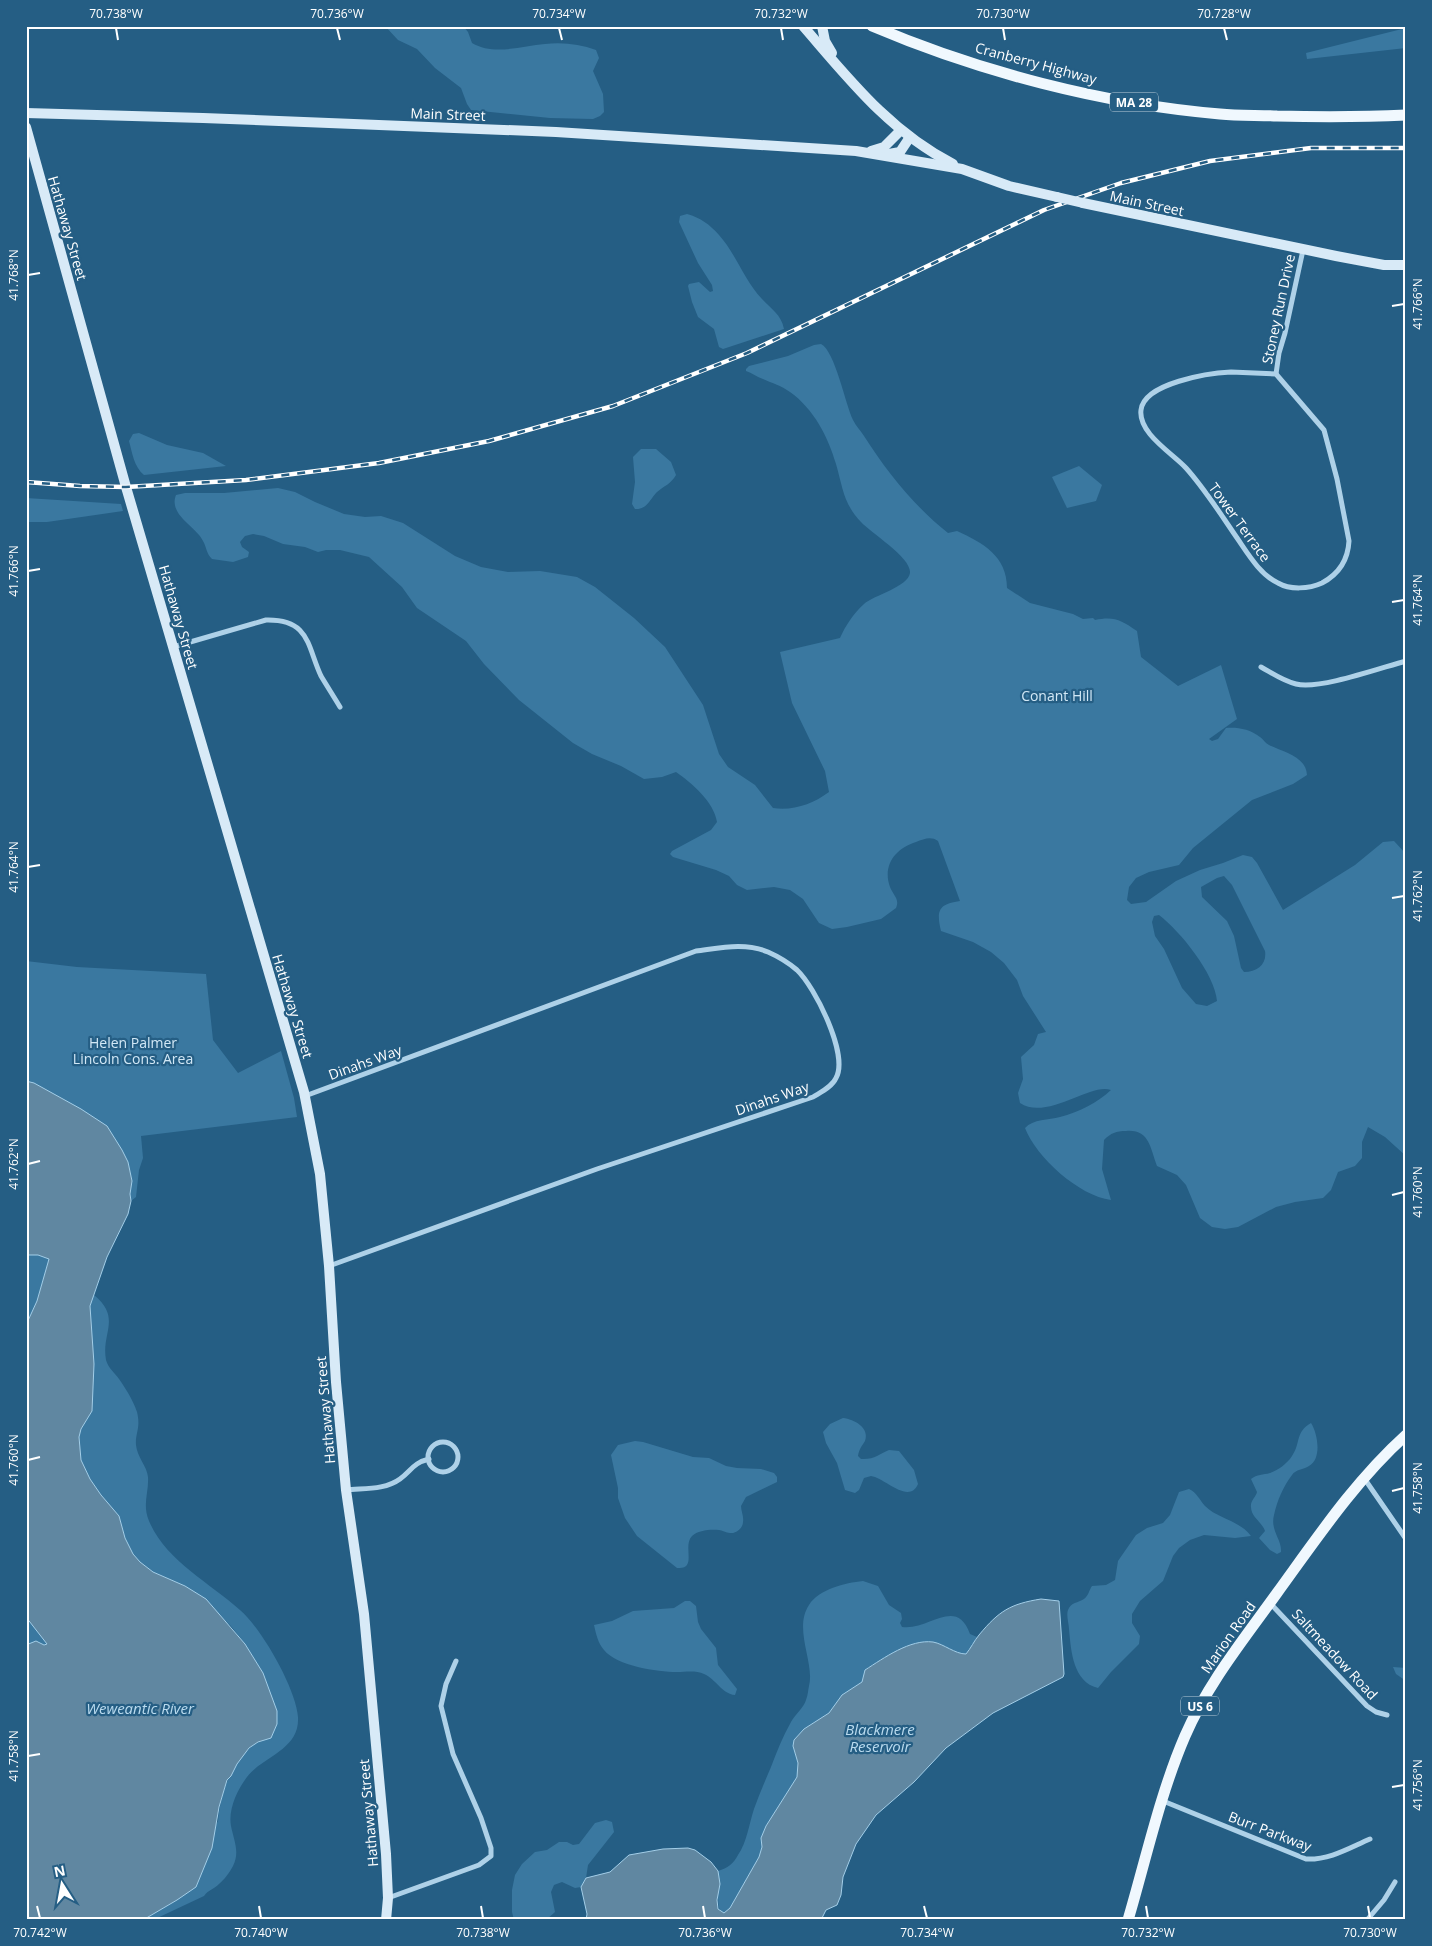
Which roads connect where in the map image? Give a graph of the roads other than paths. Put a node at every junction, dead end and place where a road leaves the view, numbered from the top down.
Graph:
1 (822, 26) edge
2 (872, 26) edge
3 (806, 28) edge
4 (842, 72) junction
5 (26, 113) edge
6 (1406, 115) edge
7 (26, 127) edge
8 (900, 131) junction
9 (910, 138) junction
10 (867, 152) junction
11 (885, 155) junction
12 (962, 169) junction
13 (1303, 250) junction
14 (1406, 265) edge
15 (1276, 374) junction
16 (173, 647) junction
17 (1406, 661) edge
18 (1261, 667) dead end
19 (340, 707) dead end
20 (305, 1096) junction
21 (329, 1266) junction
22 (1406, 1435) edge
23 (429, 1459) junction
24 (1364, 1478) junction
25 (346, 1490) junction
26 (1406, 1539) edge
27 (1270, 1603) junction
28 (456, 1661) dead end
29 (1387, 1715) dead end
30 (1163, 1801) junction
31 (1370, 1839) dead end
32 (1395, 1882) dead end
33 (388, 1898) junction
34 (386, 1920) edge
35 (1128, 1920) edge
36 (1367, 1920) edge

1 - 4 street
2 - 6 main road, Cranberry Highway / MA 28
3 - 4 street
4 - 8 street
5 - 10 street, Main Street
7 - 16 street, Hathaway Street
8 - 9 street
8 - 10 street, Main Street
9 - 11 street
9 - 12 street
10 - 11 street, Main Street
11 - 12 street, Main Street
12 - 13 street, Main Street, bridge
13 - 14 street, Main Street
13 - 15 street, Stoney Run Drive
15 - 15 street, Tower Terrace
16 - 19 street
16 - 20 street, Hathaway Street
17 - 18 street
20 - 21 street, Hathaway Street
20 - 21 street, Dinahs Way
21 - 25 street, Hathaway Street
22 - 24 main road, Marion Road / US 6
23 - 23 street
23 - 25 street
24 - 26 street
24 - 27 main road, Marion Road / US 6
25 - 33 street, Hathaway Street
27 - 29 street, Saltmeadow Road
27 - 30 main road, Marion Road / US 6
28 - 33 street
30 - 31 street, Burr Parkway
30 - 35 main road, Marion Road / US 6
32 - 36 street
33 - 34 street, Hathaway Street

